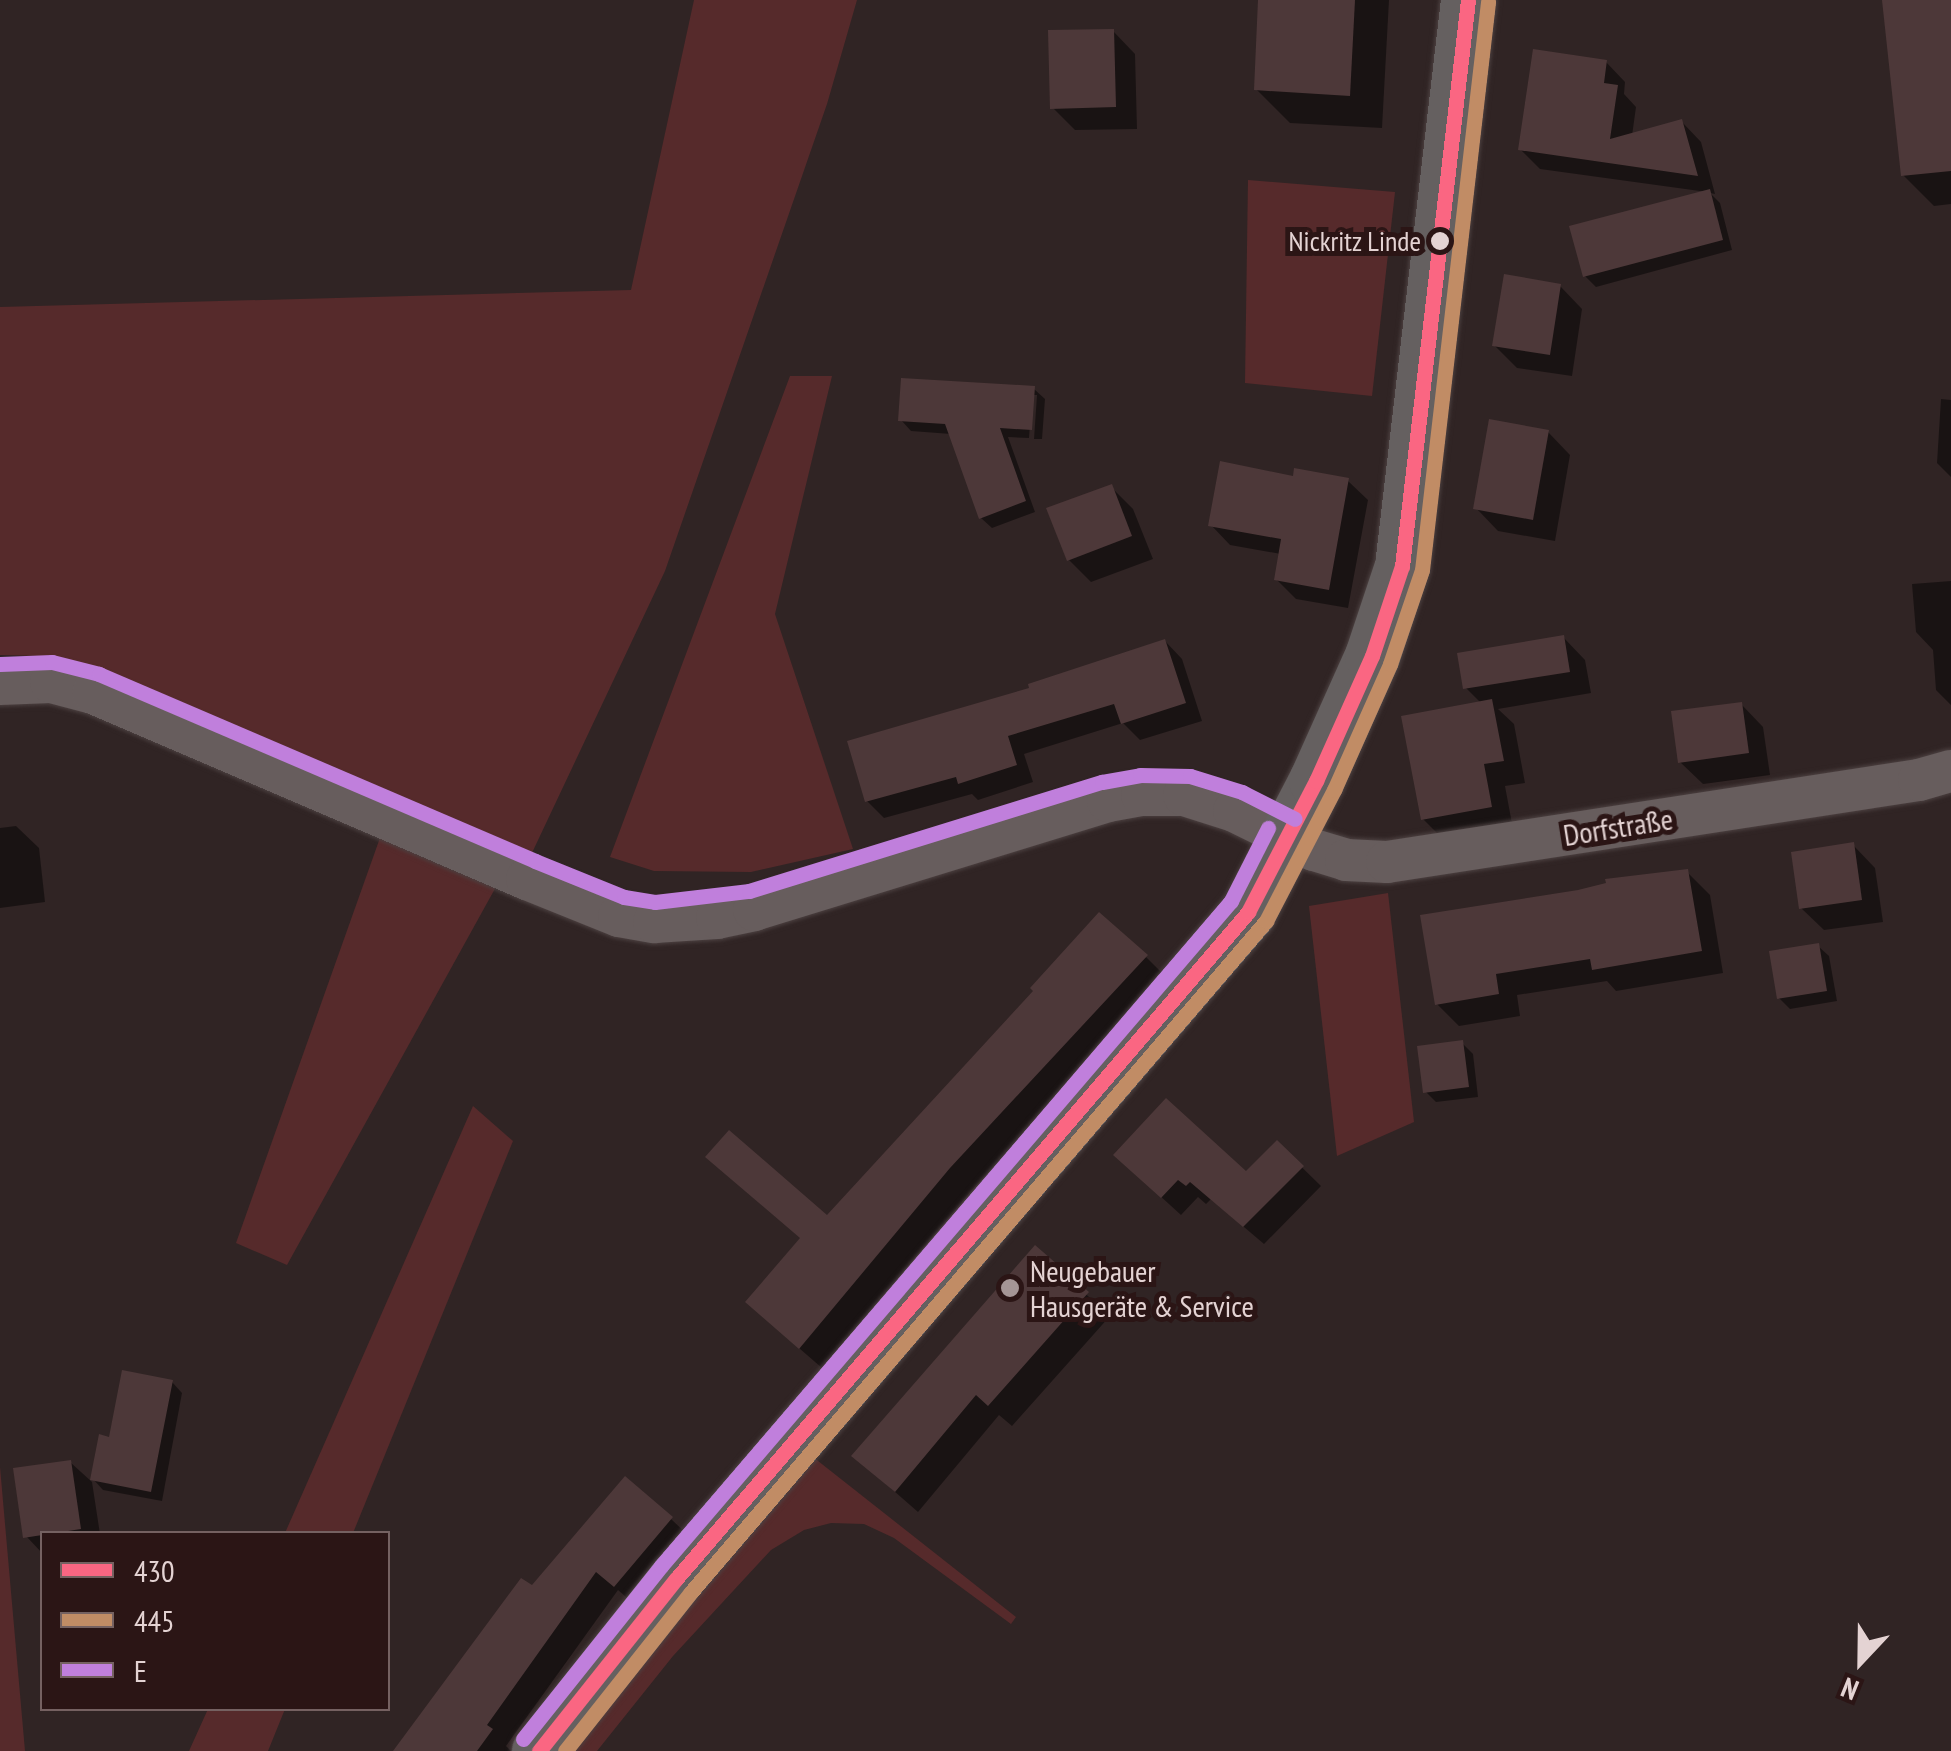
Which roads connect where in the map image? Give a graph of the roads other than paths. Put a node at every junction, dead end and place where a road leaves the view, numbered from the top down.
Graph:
1 (1468, 0) edge
2 (0, 684) edge
3 (1951, 771) edge
4 (1286, 837) junction
5 (539, 1751) edge

1 - 4 street
2 - 4 street, Dorfstraße
3 - 4 street, Dorfstraße
4 - 5 street

